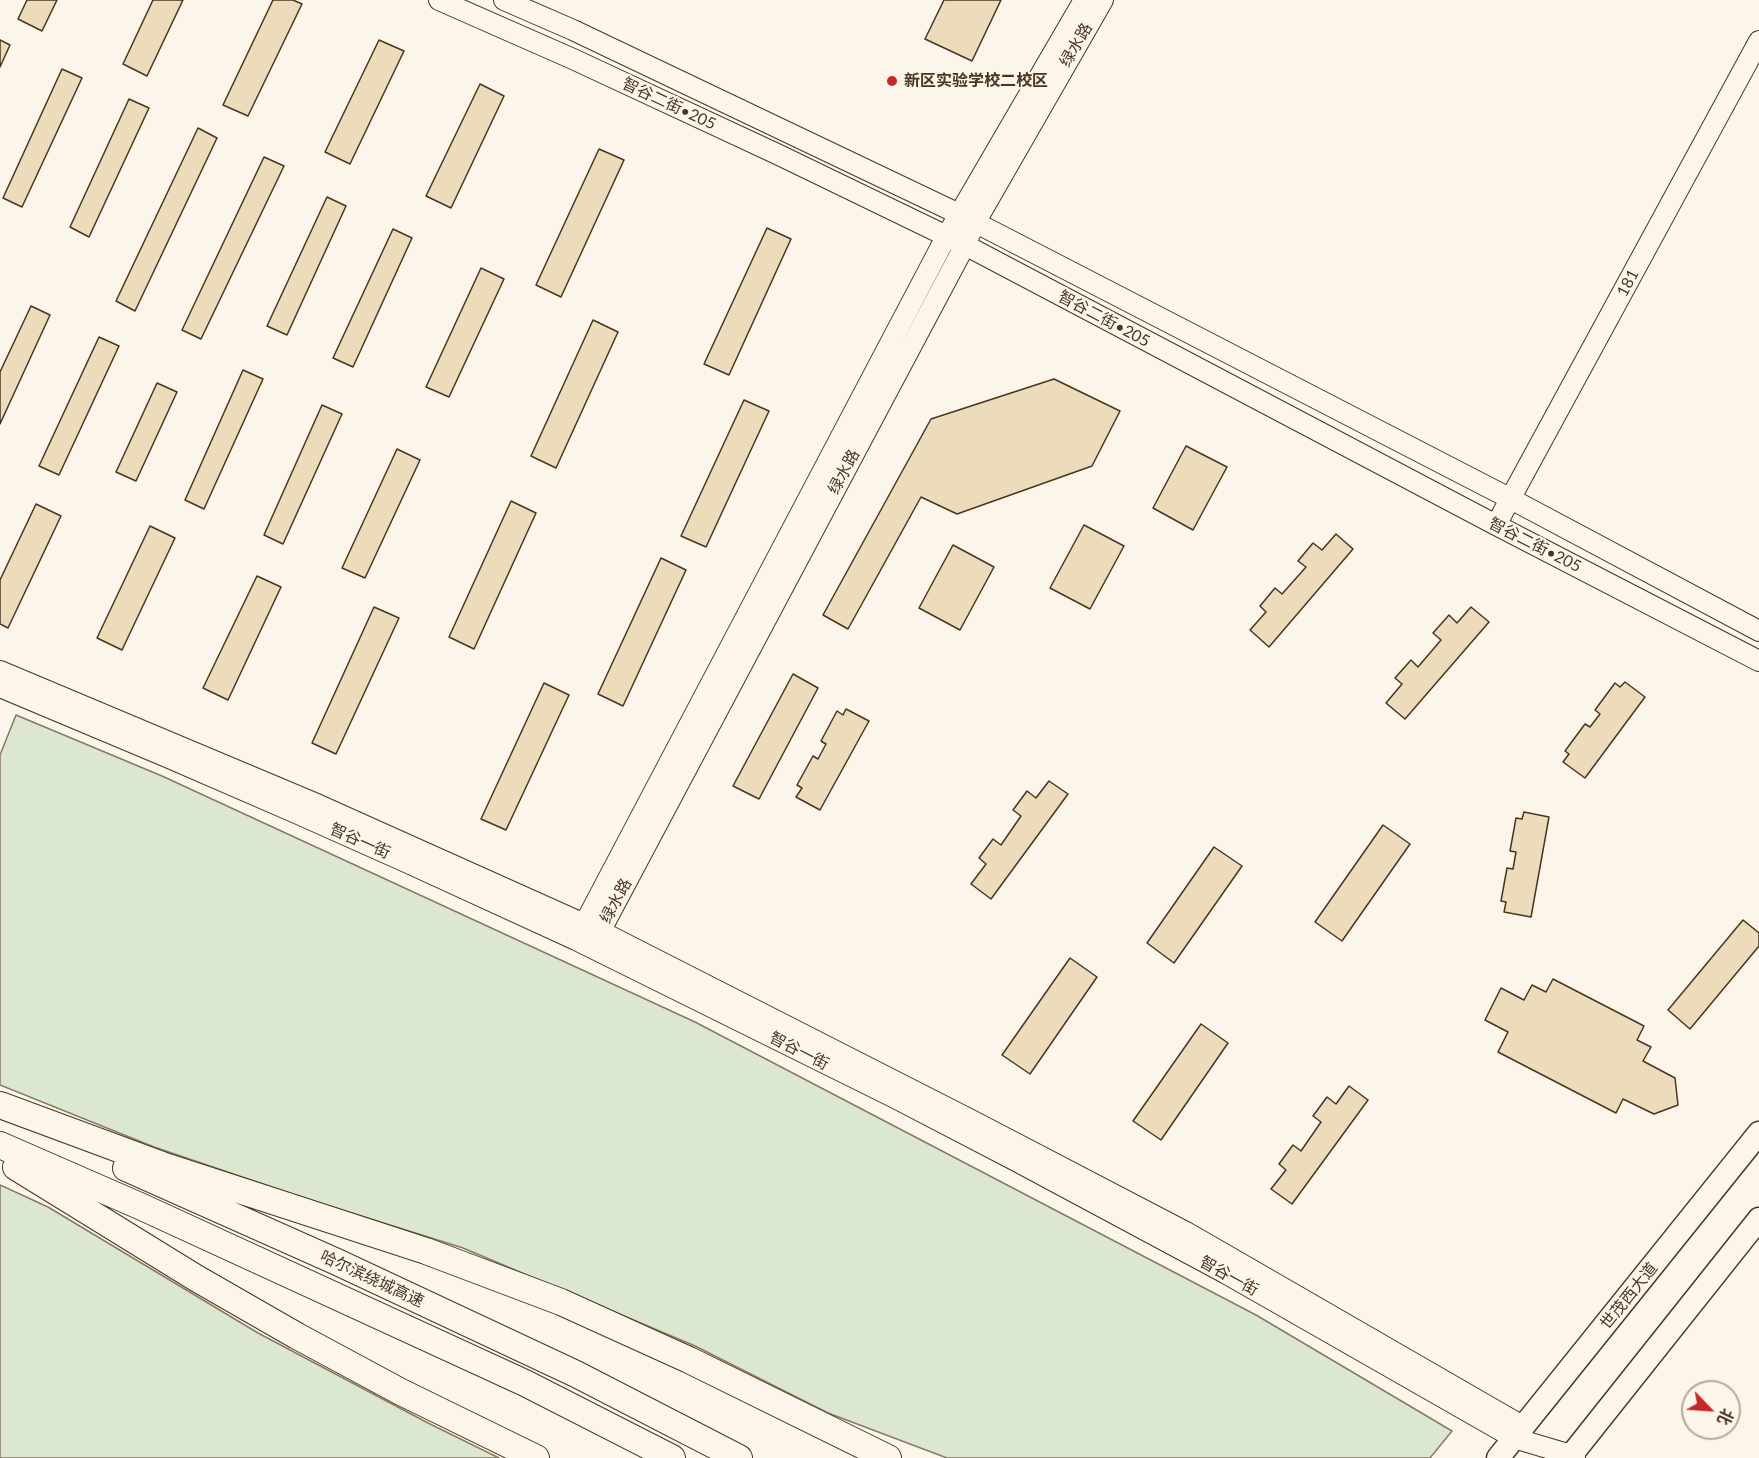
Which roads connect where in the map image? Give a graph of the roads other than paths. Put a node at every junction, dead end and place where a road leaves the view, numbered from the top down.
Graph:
1 (439, 0) edge
2 (504, 0) edge
3 (1084, 0) edge
4 (1103, 0) edge
5 (1759, 41) edge
6 (967, 218) junction
7 (946, 237) junction
8 (965, 245) junction
9 (1510, 499) junction
10 (1496, 525) junction
11 (1759, 631) edge
12 (1759, 661) edge
13 (0, 670) edge
14 (0, 687) edge
15 (588, 936) junction
16 (0, 1105) edge
17 (0, 1112) edge
18 (1759, 1133) edge
19 (0, 1145) edge
20 (0, 1158) edge
21 (1759, 1219) edge
22 (1519, 1432) junction
23 (1571, 1457) edge
24 (536, 1458) edge
25 (672, 1458) edge
26 (739, 1458) edge
27 (888, 1458) edge
28 (1498, 1458) edge

1 - 7 main road, 智谷二街•205
2 - 6 main road, 智谷二街•205
3 - 6 main road, 绿水路
4 - 6 main road, 绿水路
5 - 9 main road, 181
6 - 7 main road, 绿水路
6 - 8 main road, 绿水路
6 - 9 main road, 智谷二街•205
7 - 8 main road, 智谷二街•205
7 - 15 main road, 绿水路
8 - 10 main road, 智谷二街•205
8 - 15 main road, 绿水路
9 - 10 main road, 181
9 - 11 main road, 智谷二街•205
10 - 12 main road, 智谷二街•205
13 - 15 main road, 智谷一街
14 - 15 main road, 智谷一街
15 - 22 main road, 智谷一街
16 - 27 highway
17 - 26 highway, 哈尔滨绕城高速
18 - 22 main road, 世茂西大道
19 - 25 highway, 哈尔滨绕城高速
20 - 24 highway
21 - 23 main road
22 - 23 main road, 智谷一街
22 - 28 main road, 世茂西大道

